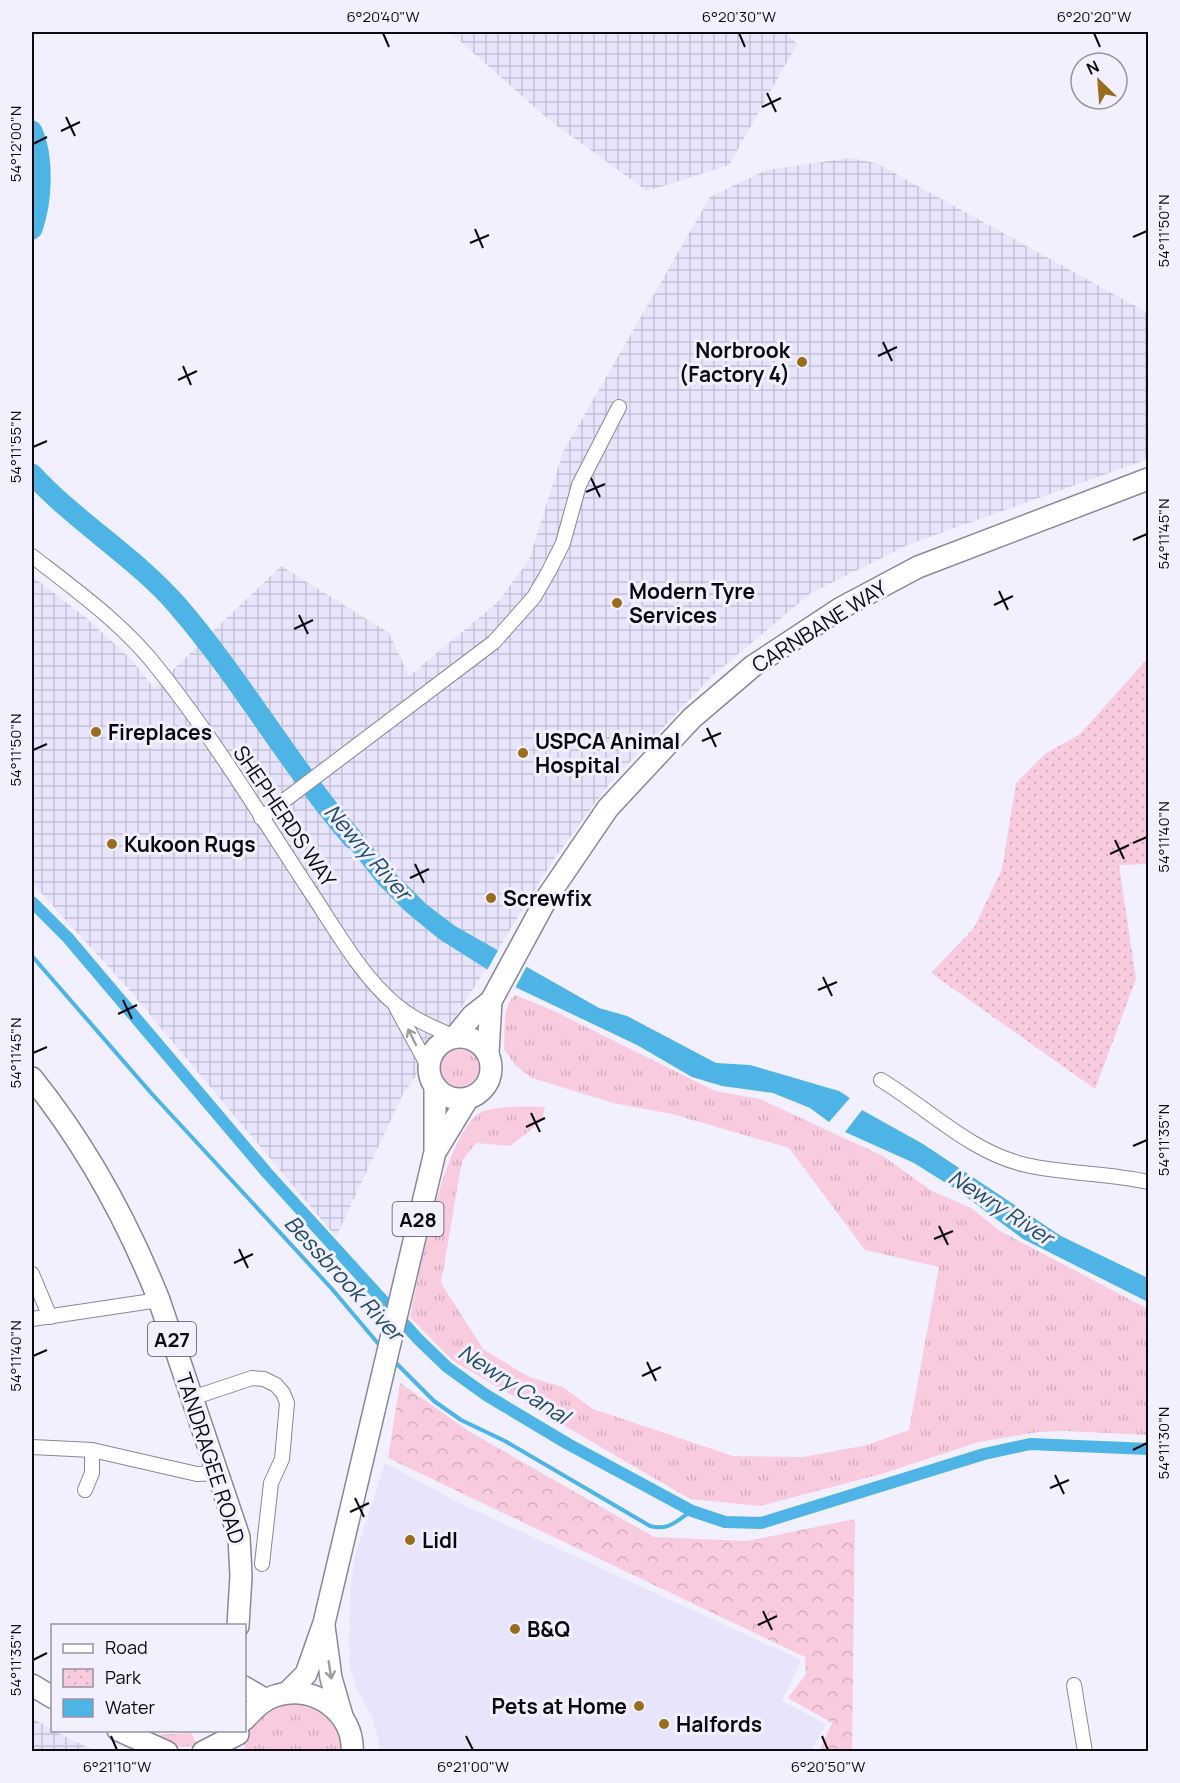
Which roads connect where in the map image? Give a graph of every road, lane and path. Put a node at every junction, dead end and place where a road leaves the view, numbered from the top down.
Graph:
1 (618, 407) dead end
2 (1149, 479) edge
3 (32, 556) edge
4 (261, 818) junction
5 (494, 994) junction
6 (395, 1005) junction
7 (455, 1037) junction
8 (488, 1053) junction
9 (432, 1077) junction
10 (32, 1078) edge
11 (881, 1080) dead end
12 (468, 1098) junction
13 (435, 1152) junction
14 (1149, 1182) edge
15 (32, 1274) edge
16 (159, 1300) junction
17 (50, 1317) junction
18 (32, 1319) edge
19 (192, 1398) junction
20 (32, 1447) edge
21 (92, 1450) junction
22 (218, 1473) junction
23 (85, 1490) dead end
24 (262, 1564) dead end
25 (324, 1623) junction
26 (238, 1624) edge
27 (32, 1685) edge
28 (1074, 1685) dead end
29 (246, 1688) edge
30 (288, 1692) junction
31 (51, 1696) edge
32 (266, 1700) junction
33 (342, 1717) junction
34 (246, 1726) edge
35 (120, 1732) edge
36 (240, 1734) edge
37 (167, 1752) edge
38 (203, 1752) edge
39 (352, 1752) edge
40 (1084, 1752) edge

1 - 4 street
2 - 5 highway, CARNBANE WAY
3 - 4 street, SHEPHERDS WAY
4 - 6 street, SHEPHERDS WAY
5 - 7 highway
5 - 8 highway
6 - 7 street, SHEPHERDS WAY
9 -> 6 street, SHEPHERDS WAY
7 - 8 highway
7 - 9 highway
8 - 12 highway
9 - 12 highway
9 - 13 highway
10 - 16 highway, TANDRAGEE ROAD / A27
11 - 14 street
12 - 13 highway
13 - 25 highway, A28
15 - 17 street
16 - 17 street
16 - 19 highway, TANDRAGEE ROAD / A27
17 - 18 street
19 - 22 highway, TANDRAGEE ROAD / A27
19 - 24 street
20 - 21 street
21 - 22 street
21 - 23 street
22 - 26 highway, TANDRAGEE ROAD / A27
25 - 30 highway
25 -> 33 highway
27 - 31 highway
28 - 40 street
29 - 32 highway
30 - 32 highway
30 - 33 highway
32 - 34 highway
33 - 39 highway
35 - 37 highway
36 - 38 highway

